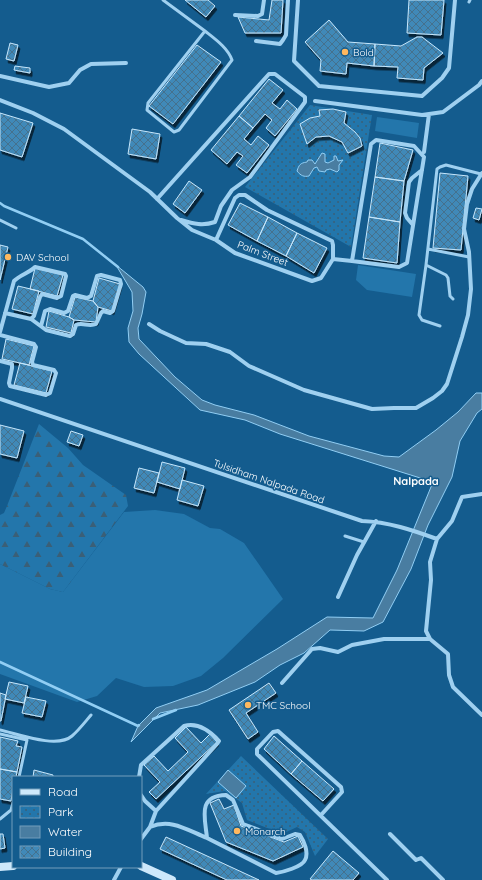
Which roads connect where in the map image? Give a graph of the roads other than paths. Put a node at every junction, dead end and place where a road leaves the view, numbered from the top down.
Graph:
1 (163, 0) edge
2 (264, 0) edge
3 (288, 0) edge
4 (298, 0) edge
5 (455, 0) edge
6 (235, 15) dead end
7 (205, 31) junction
8 (256, 41) dead end
9 (126, 63) dead end
10 (0, 76) edge
11 (482, 81) edge
12 (0, 100) edge
13 (315, 101) dead end
14 (429, 114) junction
15 (424, 154) junction
16 (422, 170) junction
17 (482, 173) edge
18 (157, 199) junction
19 (177, 218) junction
20 (0, 220) edge
21 (414, 225) junction
22 (16, 228) dead end
23 (216, 240) junction
24 (428, 250) junction
25 (469, 256) junction
26 (333, 259) junction
27 (352, 261) junction
28 (426, 265) junction
29 (453, 299) dead end
30 (5, 313) junction
31 (31, 319) junction
32 (149, 324) dead end
33 (41, 326) junction
34 (440, 326) dead end
35 (0, 332) edge
36 (0, 335) edge
37 (0, 360) edge
38 (0, 399) edge
39 (482, 494) edge
40 (376, 521) junction
41 (345, 536) dead end
42 (437, 539) junction
43 (364, 542) junction
44 (338, 597) dead end
45 (430, 639) junction
46 (282, 683) dead end
47 (91, 715) dead end
48 (482, 715) edge
49 (0, 730) edge
50 (0, 734) edge
51 (19, 776) edge
52 (139, 776) edge
53 (142, 796) edge
54 (12, 806) edge
55 (156, 811) junction
56 (321, 815) junction
57 (0, 819) edge
58 (150, 827) junction
59 (390, 834) dead end
60 (142, 838) edge
61 (207, 838) junction
62 (12, 866) edge
63 (142, 866) edge
64 (0, 867) edge
65 (120, 868) edge
66 (114, 880) edge
67 (172, 880) edge
68 (387, 880) edge
69 (443, 880) edge

1 - 7 lane
2 - 6 street
3 - 8 street
4 - 5 street
7 - 7 lane
9 - 10 street
11 - 14 street
12 - 18 street, Palm Street
13 - 14 street
14 - 15 street
15 - 16 street
15 - 27 street
16 - 21 street
16 - 21 street
17 - 24 lane
17 - 25 street
18 - 19 street, Palm Street
18 - 19 street
19 - 23 street, Palm Street
20 - 22 lane
21 - 27 street
23 - 26 street, Palm Street
23 - 26 street
24 - 25 lane
24 - 28 lane
25 - 32 street
26 - 27 street
28 - 29 lane
28 - 34 lane
30 - 31 street
30 - 31 street
30 - 35 street
31 - 33 street
33 - 33 street
36 - 37 street
38 - 40 street, Tulsidham Nalpada Road
39 - 42 street
40 - 42 street, Tulsidham Nalpada Road
40 - 43 street
41 - 43 lane
42 - 45 street
43 - 44 street
45 - 46 street
45 - 48 street
47 - 49 lane
50 - 51 lane
52 - 55 street
53 - 55 street
54 - 57 lane
55 - 58 street
56 - 56 street
56 - 68 street
58 - 60 street
58 - 61 street
59 - 69 street
61 - 61 street
62 - 64 main road
63 - 67 main road
65 - 66 street

